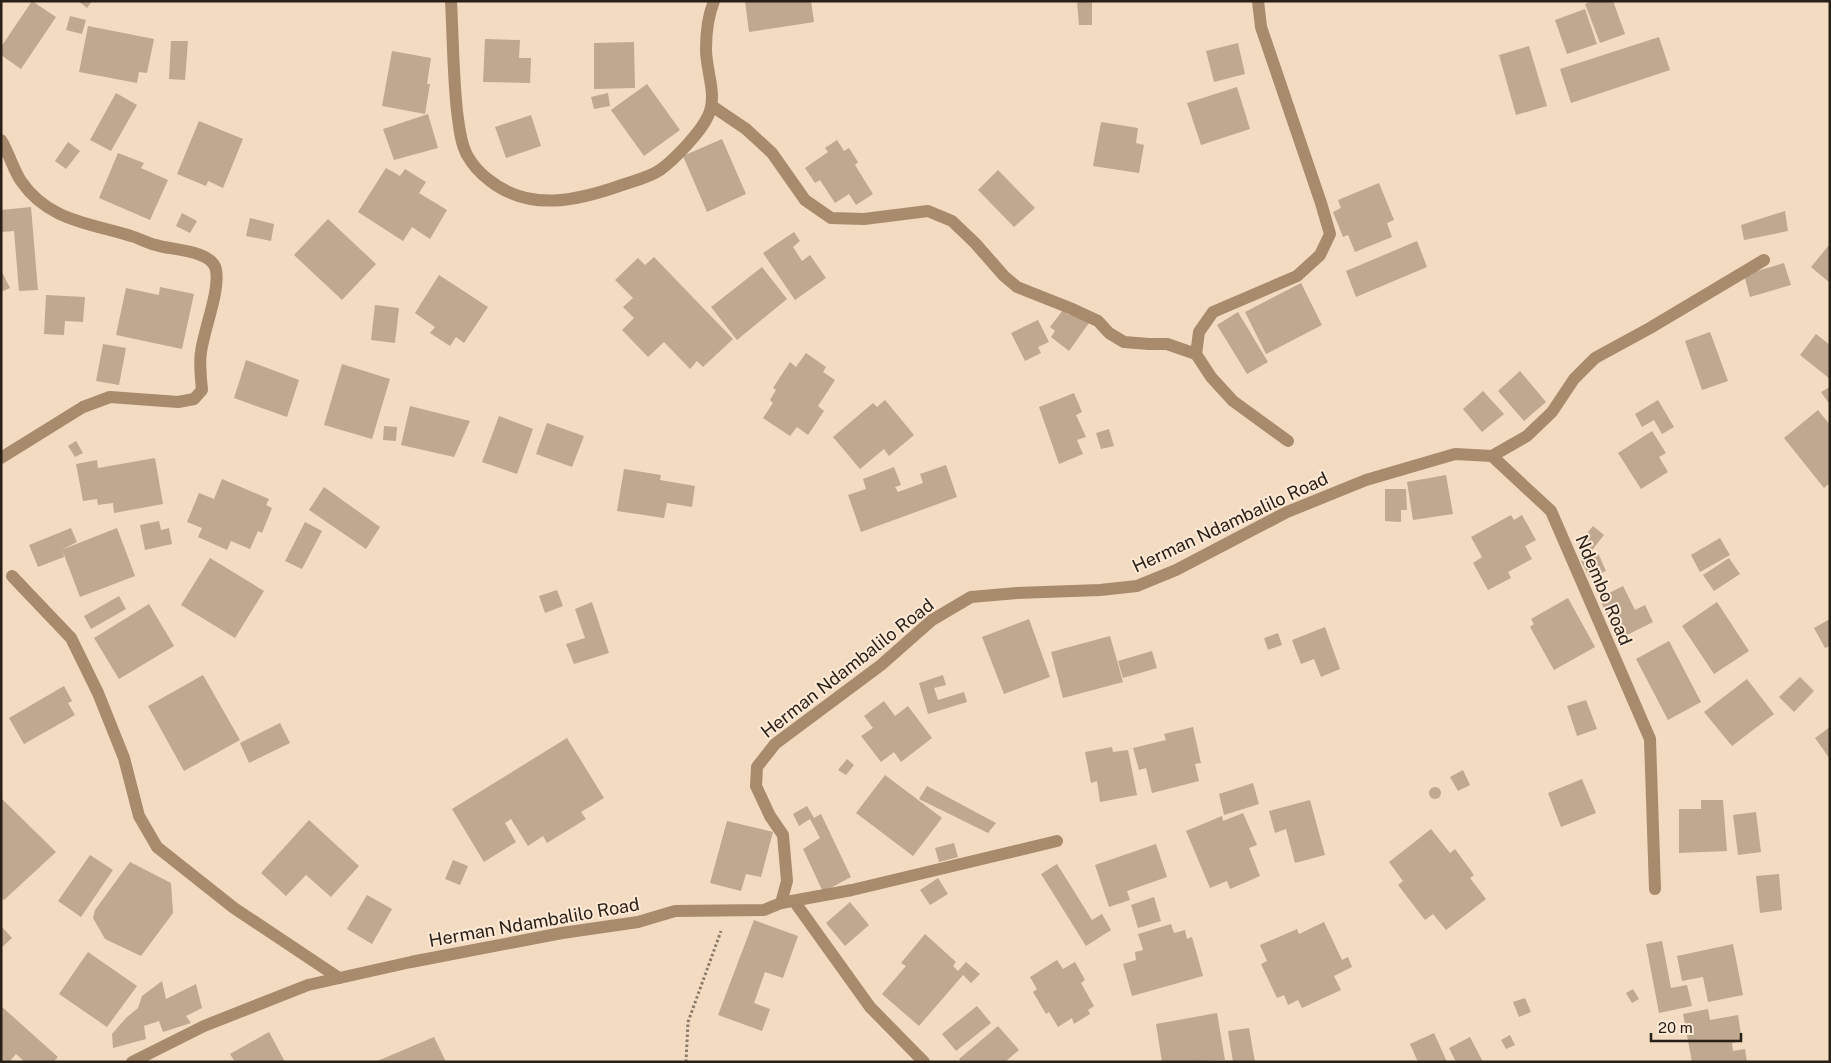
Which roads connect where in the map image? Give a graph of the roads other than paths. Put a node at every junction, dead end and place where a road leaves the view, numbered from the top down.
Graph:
1 (451, 1) edge
2 (714, 1) edge
3 (1258, 1) edge
4 (712, 106) junction
5 (1, 140) edge
6 (1764, 260) dead end
7 (1196, 354) junction
8 (1288, 441) dead end
9 (1492, 456) junction
10 (1, 458) edge
11 (12, 576) dead end
12 (1057, 841) dead end
13 (1655, 889) dead end
14 (794, 901) junction
15 (781, 903) junction
16 (339, 978) junction
17 (132, 1062) edge
18 (924, 1062) edge

1 - 4 street
2 - 4 street
3 - 7 street
4 - 7 street
5 - 10 street
6 - 9 street
7 - 8 street
9 - 13 street, Ndembo Road
9 - 15 street, Herman Ndambalilo Road
11 - 16 street
12 - 14 street
14 - 15 street
14 - 18 street
15 - 16 street, Herman Ndambalilo Road
16 - 17 street, Herman Ndambalilo Road

